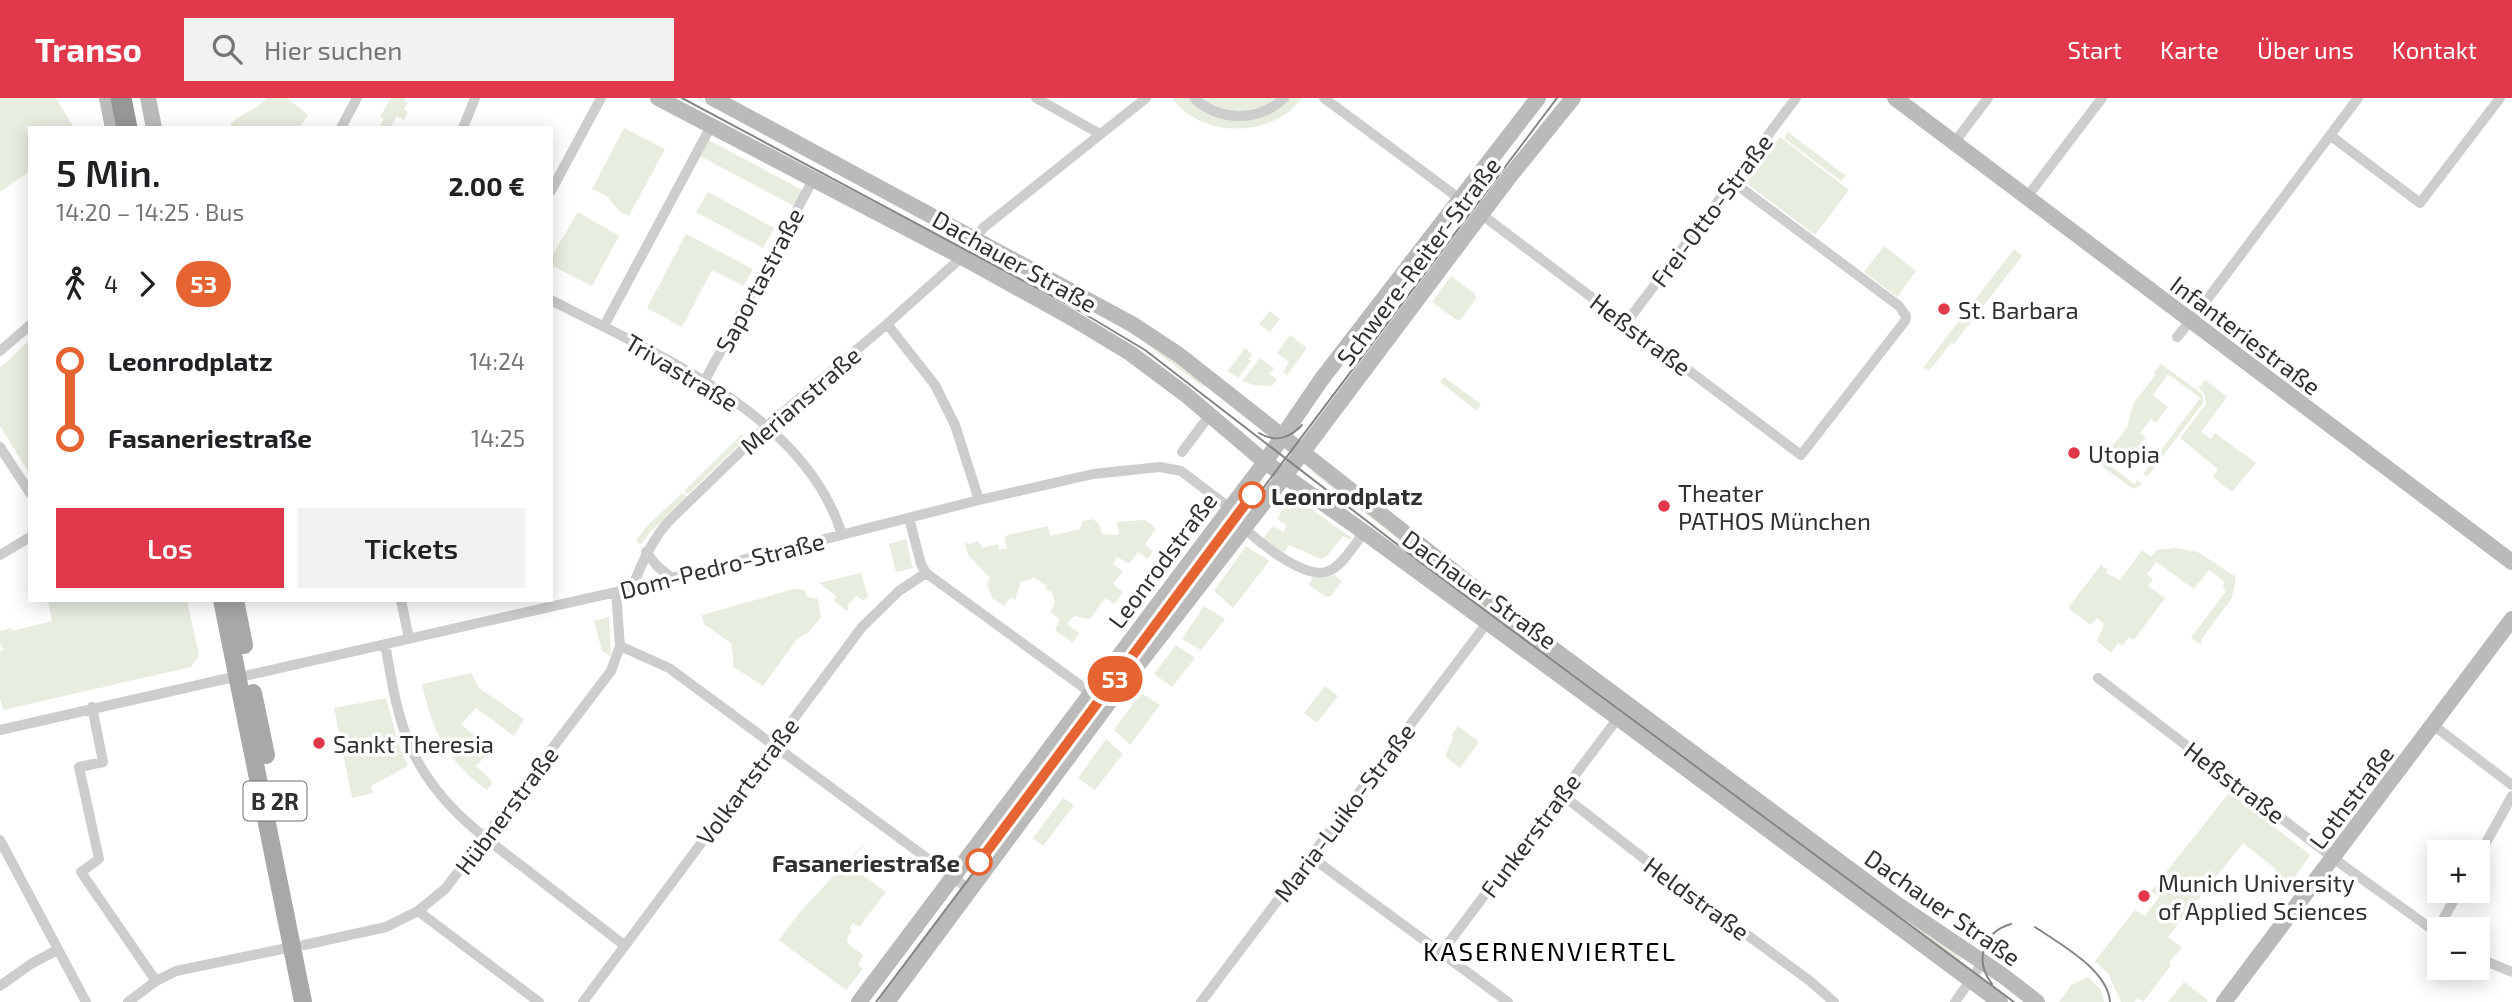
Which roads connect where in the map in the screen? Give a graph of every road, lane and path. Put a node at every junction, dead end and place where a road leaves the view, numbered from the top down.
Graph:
1 (107, 98) edge
2 (121, 98) edge
3 (133, 98) edge
4 (148, 98) edge
5 (357, 98) edge
6 (475, 98) edge
7 (601, 98) edge
8 (659, 98) edge
9 (713, 98) edge
10 (1035, 98) edge
11 (1146, 98) edge
12 (1194, 98) edge
13 (1284, 98) edge
14 (1324, 98) edge
15 (1538, 98) edge
16 (1573, 98) edge
17 (1796, 98) edge
18 (1895, 98) edge
19 (1988, 98) edge
20 (2102, 98) edge
21 (2358, 98) edge
22 (2500, 98) edge
23 (113, 126) edge
24 (127, 126) edge
25 (139, 126) edge
26 (154, 126) edge
27 (342, 126) edge
28 (464, 126) edge
29 (711, 126) junction
30 (1100, 134) junction
31 (2331, 136) junction
32 (1954, 143) junction
33 (814, 178) junction
34 (1733, 182) junction
35 (553, 187) edge
36 (2027, 197) junction
37 (1461, 199) junction
38 (1481, 214) junction
39 (976, 238) junction
40 (962, 257) junction
41 (553, 301) edge
42 (2190, 320) junction
43 (1626, 323) junction
44 (887, 324) junction
45 (604, 326) junction
46 (28, 328) edge
47 (2177, 337) dead end
48 (0, 351) edge
49 (704, 382) junction
50 (1209, 416) junction
51 (767, 426) junction
52 (1282, 436) junction
53 (0, 447) edge
54 (1302, 453) junction
55 (1265, 462) junction
56 (1181, 471) junction
57 (1284, 476) junction
58 (28, 490) edge
59 (979, 500) junction
60 (1230, 508) junction
61 (909, 517) junction
62 (1244, 528) junction
63 (1364, 532) junction
64 (842, 535) junction
65 (28, 538) edge
66 (646, 552) junction
67 (0, 555) edge
68 (2512, 562) edge
69 (926, 573) junction
70 (672, 578) junction
71 (632, 588) junction
72 (615, 592) junction
73 (223, 602) edge
74 (235, 602) edge
75 (401, 602) edge
76 (552, 603) edge
77 (2512, 619) edge
78 (1487, 622) junction
79 (409, 639) junction
80 (385, 644) junction
81 (620, 646) junction
82 (244, 676) junction
83 (2098, 678) dead end
84 (1091, 692) junction
85 (92, 707) junction
86 (1618, 718) junction
87 (2433, 725) junction
88 (0, 730) edge
89 (774, 745) junction
90 (2512, 785) edge
91 (1561, 794) junction
92 (2512, 796) edge
93 (485, 838) junction
94 (0, 839) edge
95 (2487, 840) edge
96 (1311, 857) junction
97 (2334, 858) junction
98 (951, 878) junction
99 (970, 890) junction
100 (418, 911) junction
101 (2427, 925) edge
102 (624, 945) junction
103 (298, 946) junction
104 (57, 950) junction
105 (1441, 953) junction
106 (1983, 962) junction
107 (2490, 963) edge
108 (2512, 972) edge
109 (1971, 980) junction
110 (156, 981) junction
111 (0, 986) edge
112 (1830, 998) edge
113 (86, 1002) edge
114 (128, 1002) edge
115 (303, 1002) edge
116 (315, 1002) edge
117 (539, 1002) edge
118 (583, 1002) edge
119 (859, 1002) edge
120 (887, 1002) edge
121 (1201, 1002) edge
122 (1508, 1002) edge
123 (1816, 1002) edge
124 (1955, 1002) edge
125 (2000, 1002) edge
126 (2037, 1002) edge
127 (2224, 1002) edge

1 - 23 main road
2 - 24 highway
3 - 25 highway
4 - 26 main road
5 - 27 street
6 - 28 street
7 - 35 street
8 - 29 main road, Dachauer Straße
9 - 39 main road, Dachauer Straße
10 - 30 street
11 - 30 street
12 - 13 street
14 - 37 street
15 - 37 main road, Schwere-Reiter-Straße
16 - 38 main road, Schwere-Reiter-Straße
17 - 34 street, Frei-Otto-Straße
18 - 32 main road, Infanteriestraße
19 - 32 street
20 - 36 street
21 - 31 street
22 - 31 street
29 - 33 main road, Dachauer Straße
29 - 45 street
30 - 39 street
31 - 42 street
32 - 36 main road, Infanteriestraße
33 - 40 main road, Dachauer Straße
33 - 49 street, Saportastraße
34 - 43 street, Frei-Otto-Straße
34 - 43 street, Heßstraße
36 - 42 main road, Infanteriestraße
37 - 52 main road, Schwere-Reiter-Straße
38 - 43 street, Heßstraße
38 - 54 main road, Schwere-Reiter-Straße
39 - 52 main road, Dachauer Straße
40 - 44 street, Merianstraße
40 - 50 main road, Dachauer Straße
41 - 45 street, Trivastraße
42 - 47 street
42 - 68 main road, Infanteriestraße
44 - 51 street, Merianstraße
44 - 59 street
45 - 49 street, Trivastraße
46 - 48 street
49 - 51 street, Trivastraße
50 - 55 main road, Dachauer Straße
50 - 56 street
51 - 64 street, Trivastraße
51 - 66 street, Merianstraße
52 - 54 main road, Dachauer Straße
52 - 55 main road, Leonrodstraße
53 - 58 street
54 - 57 main road, Leonrodstraße
54 - 106 main road, Dachauer Straße
55 - 57 main road, Dachauer Straße
55 - 60 main road, Leonrodstraße
56 - 59 street, Dom-Pedro-Straße
56 - 60 street
57 - 62 main road, Leonrodstraße
57 - 63 main road, Dachauer Straße
59 - 61 street, Dom-Pedro-Straße
60 - 84 main road, Leonrodstraße
61 - 64 street, Dom-Pedro-Straße
61 - 69 street
62 - 63 street
62 - 99 main road, Leonrodstraße
63 - 78 main road, Dachauer Straße
64 - 70 street, Dom-Pedro-Straße
65 - 67 street
66 - 70 street
66 - 71 street, Merianstraße
69 - 84 street
69 - 89 street, Volkartstraße
70 - 71 street, Dom-Pedro-Straße
71 - 72 street, Dom-Pedro-Straße
72 - 76 street, Dom-Pedro-Straße
72 - 81 street, Hübnerstraße
73 - 82 main road, B 2R
74 - 82 main road, B 2R
75 - 79 street
76 - 79 street, Dom-Pedro-Straße
77 - 87 main road, Lothstraße
78 - 86 main road, Dachauer Straße
78 - 96 street, Maria-Luiko-Straße
79 - 80 street, Dom-Pedro-Straße
80 - 82 street, Dom-Pedro-Straße
80 - 93 street
81 - 89 street
81 - 93 street, Hübnerstraße
82 - 85 street, Dom-Pedro-Straße
82 - 103 main road, B 2R
83 - 97 street, Heßstraße
84 - 98 main road, Leonrodstraße
85 - 88 street, Dom-Pedro-Straße
85 - 110 street
86 - 91 street, Funkerstraße
86 - 109 main road, Dachauer Straße
87 - 90 street
87 - 97 main road, Lothstraße
89 - 98 street
89 - 102 street, Volkartstraße
91 - 105 street, Funkerstraße
91 - 112 street, Heldstraße
92 - 95 street
93 - 100 street, Hübnerstraße
93 - 102 street
94 - 104 street
96 - 105 street
96 - 121 street, Maria-Luiko-Straße
97 - 101 street, Heßstraße
97 - 127 main road, Lothstraße
98 - 99 street
98 - 119 main road, Leonrodstraße
99 - 120 main road, Leonrodstraße
100 - 103 street, Hübnerstraße
100 - 117 street
102 - 118 street, Volkartstraße
103 - 110 street, Hübnerstraße
103 - 115 main road, B 2R
103 - 116 main road, B 2R
104 - 111 street
104 - 113 street
105 - 122 street
106 - 109 street
106 - 126 main road, Dachauer Straße
107 - 108 street
109 - 124 street
109 - 125 main road, Dachauer Straße
110 - 114 street, Hübnerstraße
112 - 123 street

